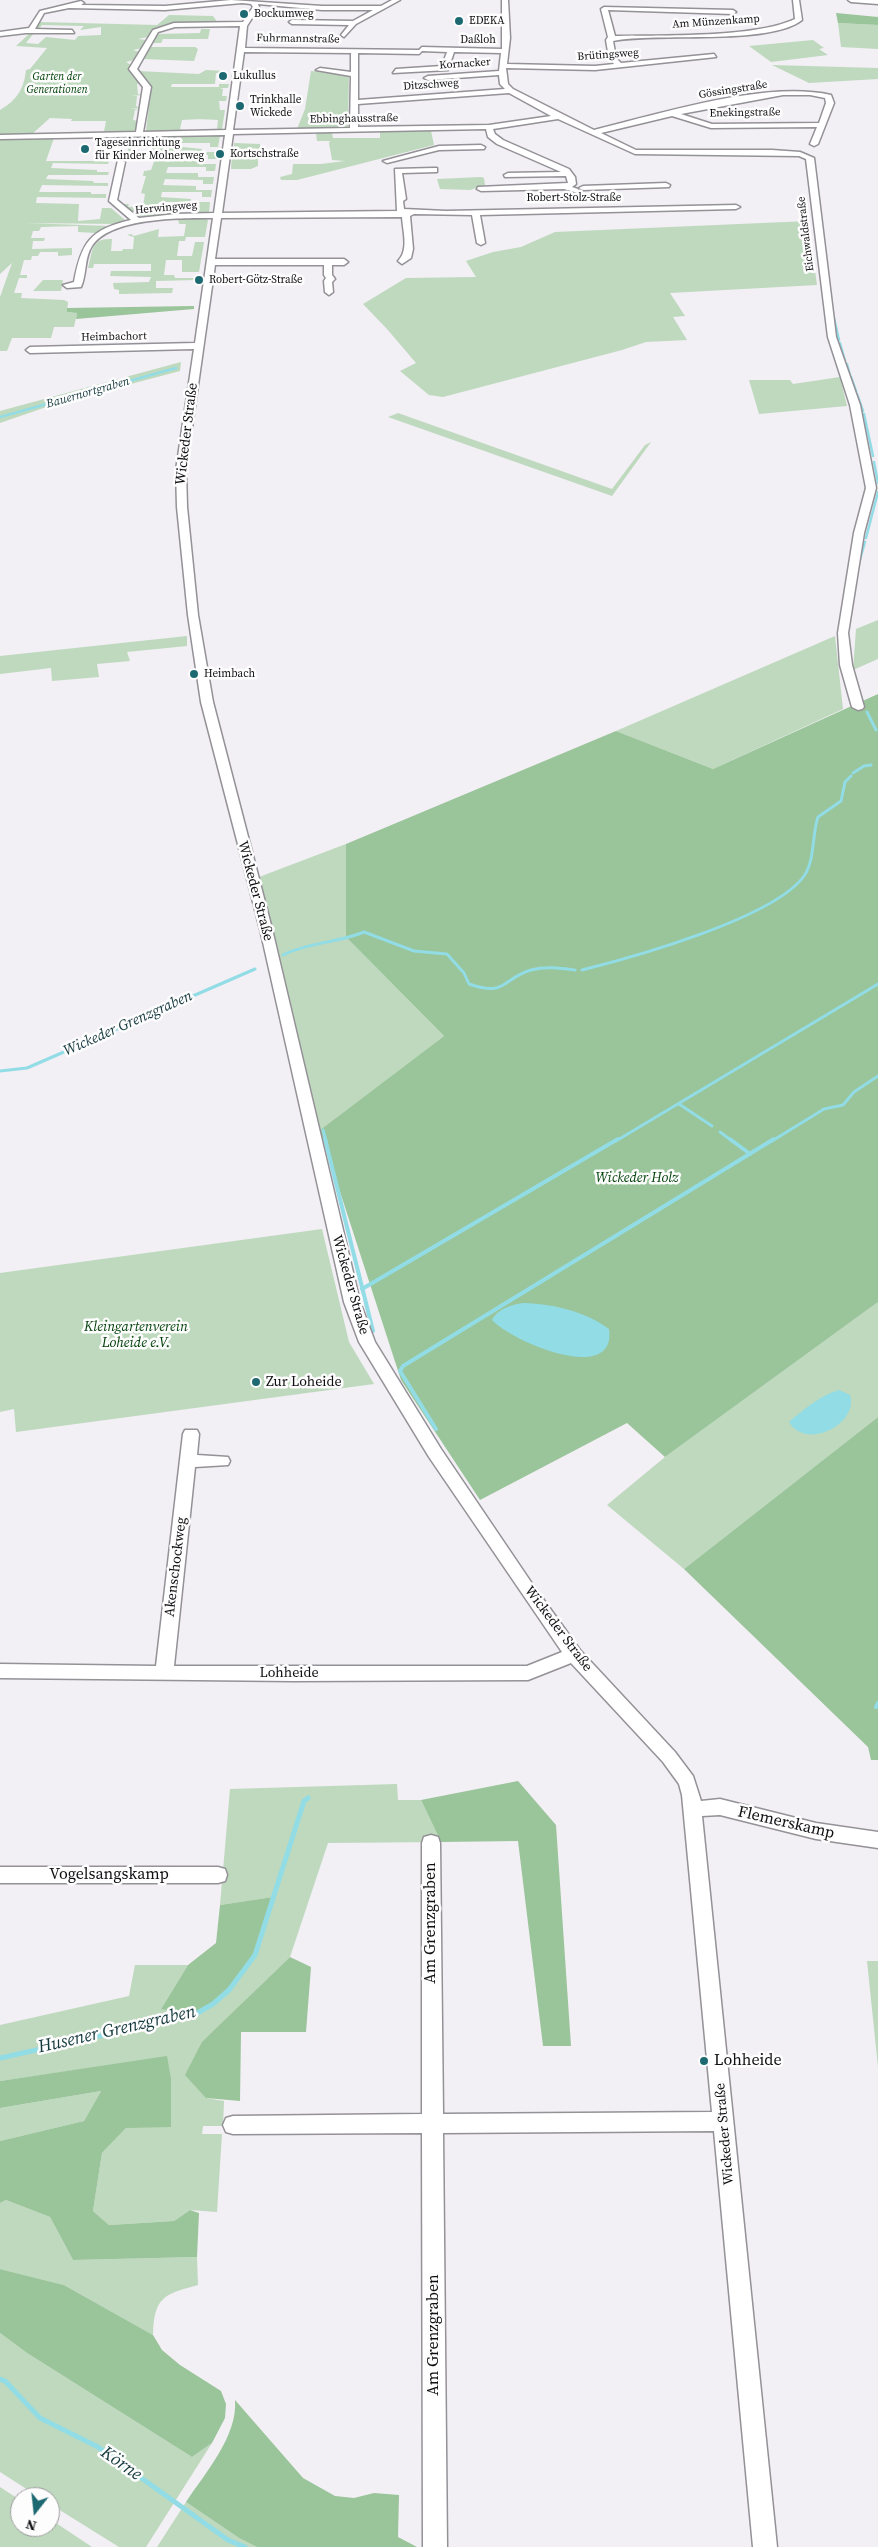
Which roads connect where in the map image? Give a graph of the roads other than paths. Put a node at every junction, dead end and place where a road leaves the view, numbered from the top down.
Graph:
1 (87, 0) edge
2 (397, 0) edge
3 (505, 0) edge
4 (796, 0) edge
5 (851, 0) edge
6 (252, 1) edge
7 (878, 2) edge
8 (608, 5) edge
9 (72, 7) junction
10 (382, 8) junction
11 (733, 12) dead end
12 (292, 22) dead end
13 (354, 23) junction
14 (243, 24) junction
15 (360, 30) dead end
16 (27, 31) junction
17 (72, 32) dead end
18 (0, 34) edge
19 (612, 38) junction
20 (241, 50) junction
21 (420, 50) joint
22 (355, 51) junction
23 (451, 51) junction
24 (505, 51) junction
25 (714, 56) dead end
26 (618, 64) junction
27 (320, 70) dead end
28 (503, 70) junction
29 (396, 71) dead end
30 (354, 74) junction
31 (428, 78) dead end
32 (510, 91) junction
33 (354, 102) junction
34 (672, 113) junction
35 (558, 117) junction
36 (821, 124) junction
37 (489, 128) junction
38 (354, 130) junction
39 (228, 133) junction
40 (593, 133) junction
41 (140, 134) junction
42 (0, 138) edge
43 (814, 144) dead end
44 (481, 147) dead end
45 (387, 161) dead end
46 (121, 162) dead end
47 (434, 170) dead end
48 (570, 174) junction
49 (508, 175) dead end
50 (666, 185) dead end
51 (486, 186) dead end
52 (574, 188) junction
53 (736, 207) dead end
54 (574, 211) junction
55 (475, 212) junction
56 (403, 213) junction
57 (216, 216) junction
58 (137, 221) junction
59 (480, 243) dead end
60 (402, 261) dead end
61 (209, 262) junction
62 (328, 262) junction
63 (344, 262) dead end
64 (67, 285) dead end
65 (329, 292) dead end
66 (198, 346) junction
67 (30, 350) dead end
68 (858, 707) dead end
69 (192, 1434) dead end
70 (188, 1461) junction
71 (222, 1461) dead end
72 (574, 1655) junction
73 (0, 1671) edge
74 (164, 1673) junction
75 (694, 1809) junction
76 (878, 1840) edge
77 (431, 1843) dead end
78 (0, 1875) edge
79 (218, 1875) dead end
80 (723, 2121) junction
81 (432, 2124) junction
82 (233, 2125) dead end
83 (435, 2547) edge
84 (764, 2547) edge

1 - 9 street
2 - 10 street
3 - 24 street
4 - 19 street, Am Münzenkamp
5 - 7 street
6 - 9 street
6 - 10 street
6 - 14 street, Wickeder Straße
8 - 11 street
8 - 19 street
9 - 16 street
10 - 13 street
12 - 13 street
13 - 15 street
14 - 20 street, Wickeder Straße
14 - 41 street
16 - 17 street
16 - 18 street
19 - 26 street
20 - 22 street, Fuhrmannstraße
20 - 39 street, Wickeder Straße
21 - 22 street, Fuhrmannstraße
21 - 23 street, Daßloh
22 - 30 street, Fuhrmannstraße
23 - 24 street, Daßloh
23 - 29 street, Daßloh
24 - 28 street
25 - 26 street, Brütingsweg
26 - 28 street, Brütingsweg
27 - 30 street
28 - 31 street, Kornacker
28 - 32 street
30 - 33 street, Fuhrmannstraße
32 - 33 street, Ditzschweg
32 - 35 street, Eichwaldstraße
33 - 38 street, Fuhrmannstraße
34 - 36 street, Enekingstraße
34 - 36 street, Gössingstraße
34 - 40 street, Gössingstraße
35 - 37 street, Ebbinghausstraße
35 - 40 street, Eichwaldstraße
36 - 43 street, Gössingstraße
37 - 38 street, Ebbinghausstraße
37 - 48 street
38 - 39 street, Ebbinghausstraße
39 - 41 street, Ebbinghausstraße
39 - 57 street, Wickeder Straße
40 - 68 street, Eichwaldstraße
41 - 42 street, Ebbinghausstraße
44 - 45 street
46 - 58 street
47 - 56 street
48 - 49 street
48 - 52 street
50 - 52 street
51 - 52 street
52 - 54 street
53 - 54 street, Robert-Stolz-Straße
54 - 55 street, Robert-Stolz-Straße
55 - 56 street, Robert-Stolz-Straße
55 - 59 street
56 - 57 street, Robert-Stolz-Straße
56 - 60 street
57 - 58 street, Herwingweg
57 - 61 street, Wickeder Straße
58 - 64 street, Herwingweg
61 - 62 street
61 - 66 street, Wickeder Straße
62 - 63 street
62 - 65 street
66 - 67 street, Heimbachort
66 - 72 street, Wickeder Straße
69 - 70 street, Akenschockweg
70 - 71 street
70 - 74 street, Akenschockweg
72 - 74 street, Lohheide
72 - 75 street, Wickeder Straße
73 - 74 street, Lohheide
75 - 76 street, Flemerskamp
75 - 80 street, Wickeder Straße
77 - 81 street, Am Grenzgraben
78 - 79 street, Vogelsangskamp
80 - 81 street
80 - 84 street, Wickeder Straße
81 - 82 street
81 - 83 street, Am Grenzgraben

